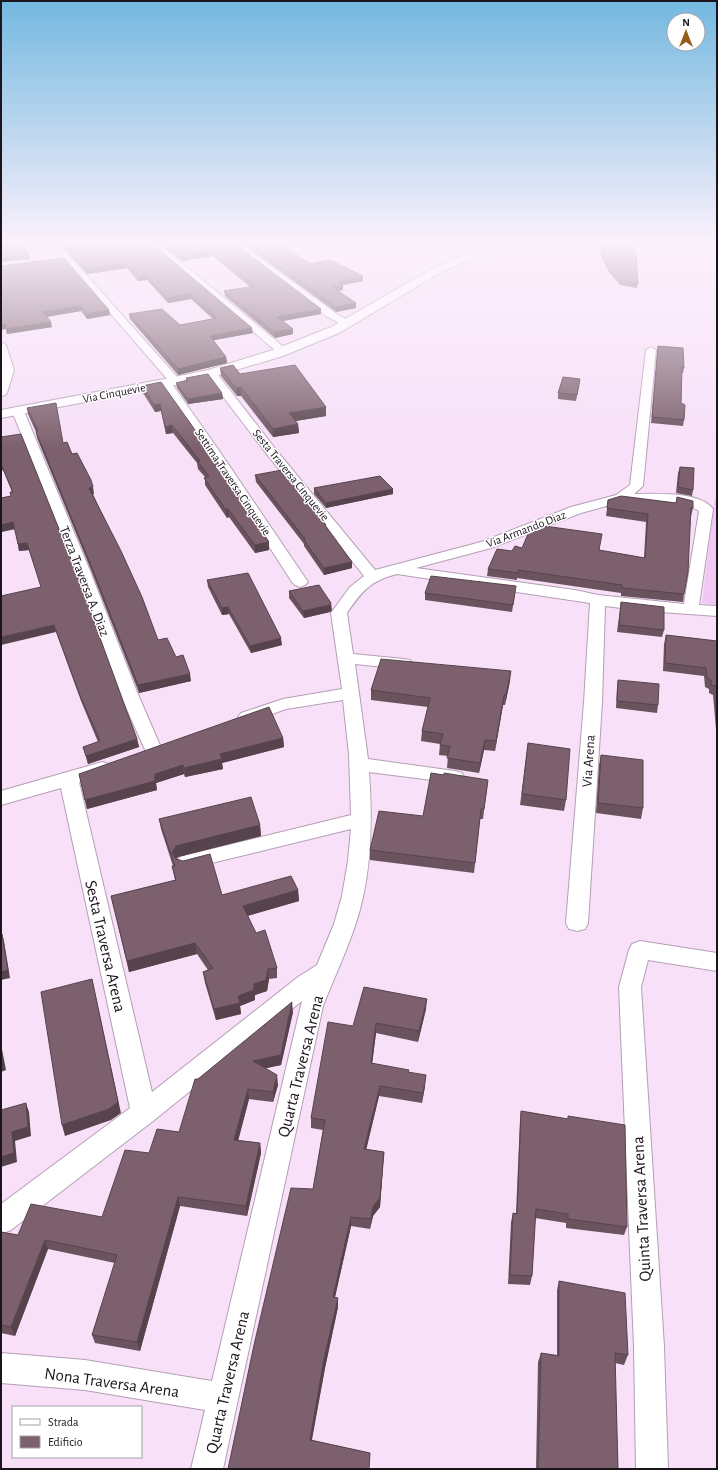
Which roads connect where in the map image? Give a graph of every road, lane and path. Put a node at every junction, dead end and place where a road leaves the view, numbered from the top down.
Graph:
1 (109, 312) edge
2 (235, 312) edge
3 (327, 312) edge
4 (366, 312) edge
5 (347, 323) junction
6 (1, 345) edge
7 (651, 350) dead end
8 (282, 351) junction
9 (211, 373) junction
10 (170, 382) junction
11 (1, 393) edge
12 (18, 411) junction
13 (1, 414) edge
14 (621, 498) junction
15 (396, 570) junction
16 (374, 576) junction
17 (300, 582) dead end
18 (598, 600) junction
19 (691, 609) junction
20 (717, 611) edge
21 (346, 658) junction
22 (422, 666) edge
23 (351, 693) junction
24 (232, 722) edge
25 (153, 750) edge
26 (118, 762) edge
27 (359, 764) junction
28 (69, 779) junction
29 (471, 779) edge
30 (1, 798) edge
31 (362, 820) junction
32 (185, 862) edge
33 (577, 922) dead end
34 (717, 962) edge
35 (326, 971) junction
36 (144, 1113) junction
37 (1, 1221) edge
38 (1, 1368) edge
39 (223, 1398) junction
40 (207, 1469) edge
41 (652, 1469) edge

1 - 10 street, Settima Traversa Cinquevie
2 - 8 street
3 - 5 street
4 - 5 street, Via Cinquevie
5 - 8 street, Via Cinquevie
6 - 11 street
7 - 14 street, Via Armando Diaz
8 - 9 street, Via Cinquevie
9 - 10 street, Via Cinquevie
9 - 16 street, Sesta Traversa Cinquevie
10 - 12 street, Via Cinquevie
10 - 17 street, Settima Traversa Cinquevie
12 - 13 street, Via Cinquevie
12 - 25 street, Terza Traversa A. Diaz
14 - 15 street, Via Armando Diaz
14 - 19 street
15 - 16 street, Via Armando Diaz
15 - 18 street
16 - 21 street, Via Armando Diaz
18 - 19 street
18 - 33 street, Via Arena
19 - 20 street
21 - 22 street
21 - 23 street, Via Armando Diaz
23 - 24 street
23 - 27 street, Via Armando Diaz
26 - 28 street
27 - 29 street
27 - 31 street, Quarta Traversa Arena
28 - 30 street
28 - 36 street, Sesta Traversa Arena
31 - 32 street
31 - 35 street, Quarta Traversa Arena
34 - 41 street, Quinta Traversa Arena
35 - 36 street
35 - 39 street, Quarta Traversa Arena
36 - 37 street
38 - 39 street, Nona Traversa Arena
39 - 40 street, Quarta Traversa Arena

